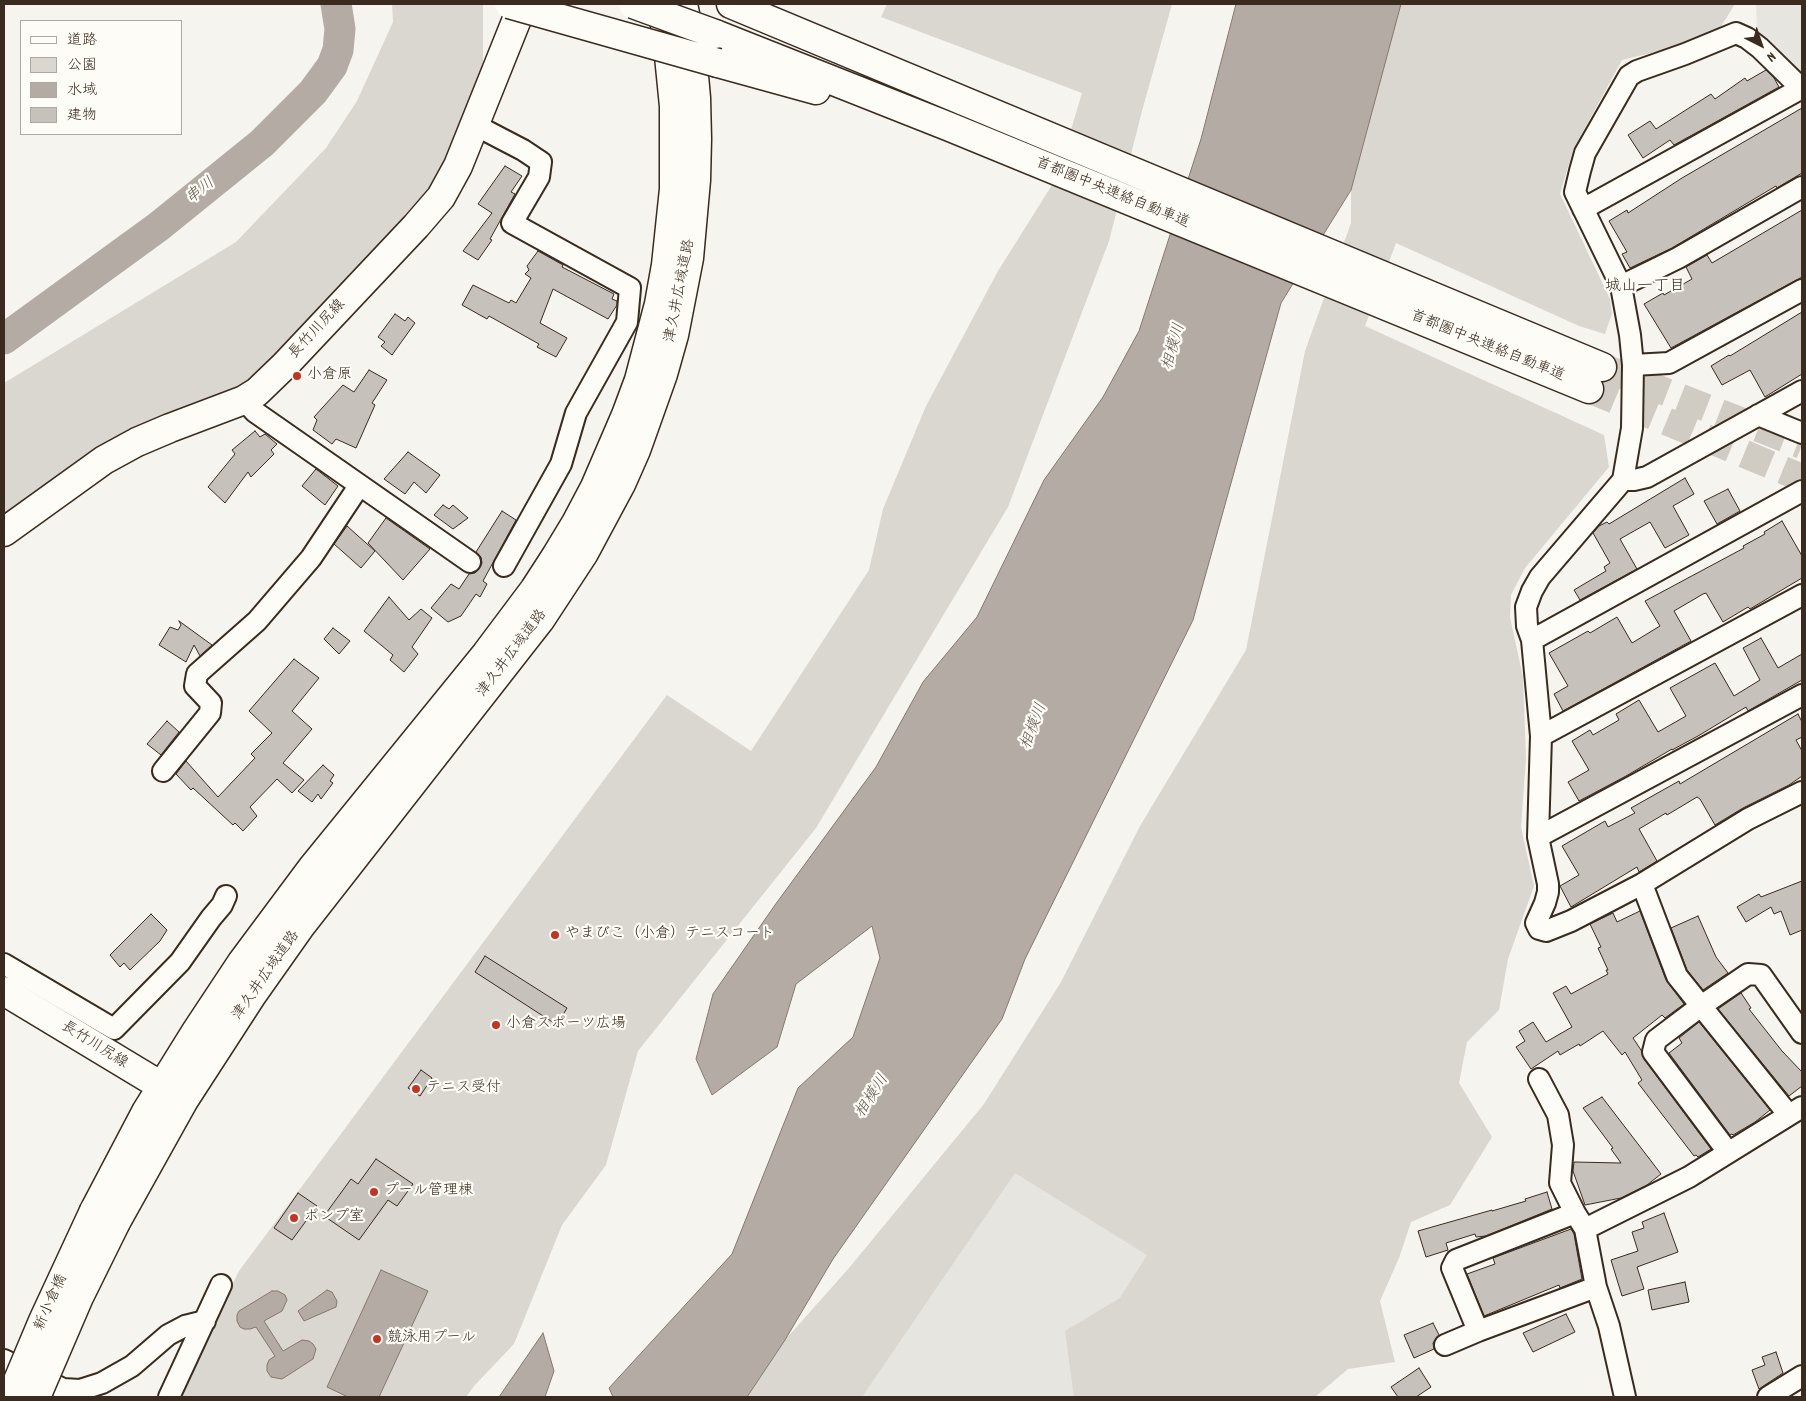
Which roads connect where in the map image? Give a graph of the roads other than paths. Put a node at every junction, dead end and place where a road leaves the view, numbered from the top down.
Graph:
1 (633, 4) edge
2 (661, 4) edge
3 (683, 4) edge
4 (731, 4) edge
5 (517, 8) edge
6 (831, 87) junction
7 (1802, 89) edge
8 (474, 125) junction
9 (1802, 187) edge
10 (1583, 209) junction
11 (1621, 286) junction
12 (1802, 290) edge
13 (1633, 365) junction
14 (1802, 391) edge
15 (244, 400) junction
16 (1758, 415) junction
17 (1802, 434) edge
18 (1623, 480) junction
19 (359, 486) junction
20 (1802, 492) edge
21 (4, 532) edge
22 (470, 562) dead end
23 (504, 566) dead end
24 (1802, 595) edge
25 (1532, 640) junction
26 (1802, 695) edge
27 (1541, 736) junction
28 (164, 770) dead end
29 (1802, 792) edge
30 (1538, 837) junction
31 (1642, 884) junction
32 (226, 896) dead end
33 (8, 980) edge
34 (1701, 1006) junction
35 (1802, 1033) edge
36 (1539, 1079) dead end
37 (173, 1093) junction
38 (1795, 1111) edge
39 (1728, 1152) junction
40 (105, 1216) junction
41 (1580, 1221) junction
42 (222, 1285) dead end
43 (1596, 1287) junction
44 (205, 1321) junction
45 (1478, 1331) junction
46 (1446, 1345) dead end
47 (4, 1360) edge
48 (1802, 1376) edge
49 (11, 1397) edge
50 (36, 1397) edge
51 (169, 1397) edge
52 (1625, 1397) edge
53 (1768, 1397) edge

1 - 6 main road, bridge
2 - 37 main road, 津久井広域道路
3 - 37 main road, 津久井広域道路
4 - 6 main road, 首都圏中央連絡自動車道
5 - 6 main road, bridge
5 - 8 main road, 長竹川尻線
7 - 10 street
7 - 10 street
8 - 15 main road, 長竹川尻線
8 - 23 street
9 - 11 street
10 - 11 street
11 - 13 street
12 - 13 street
13 - 18 street
14 - 16 street
15 - 19 street
15 - 21 main road, 長竹川尻線
16 - 17 street
16 - 18 street
18 - 25 street
19 - 22 street
19 - 28 street
20 - 25 street
24 - 27 street
25 - 27 street
26 - 30 street
27 - 30 street
29 - 31 street
30 - 31 street
31 - 34 street
32 - 33 street
33 - 37 main road, 長竹川尻線
34 - 35 street
34 - 38 street
34 - 39 street
36 - 41 street
37 - 40 main road, 津久井広域道路
38 - 39 street
39 - 41 street
40 - 49 main road, 新小倉橋, bridge
40 - 50 main road, 新小倉橋, bridge
41 - 43 street
41 - 45 street
42 - 44 street
43 - 45 street
43 - 52 street
44 - 47 street
44 - 51 street
45 - 46 street
48 - 53 street

